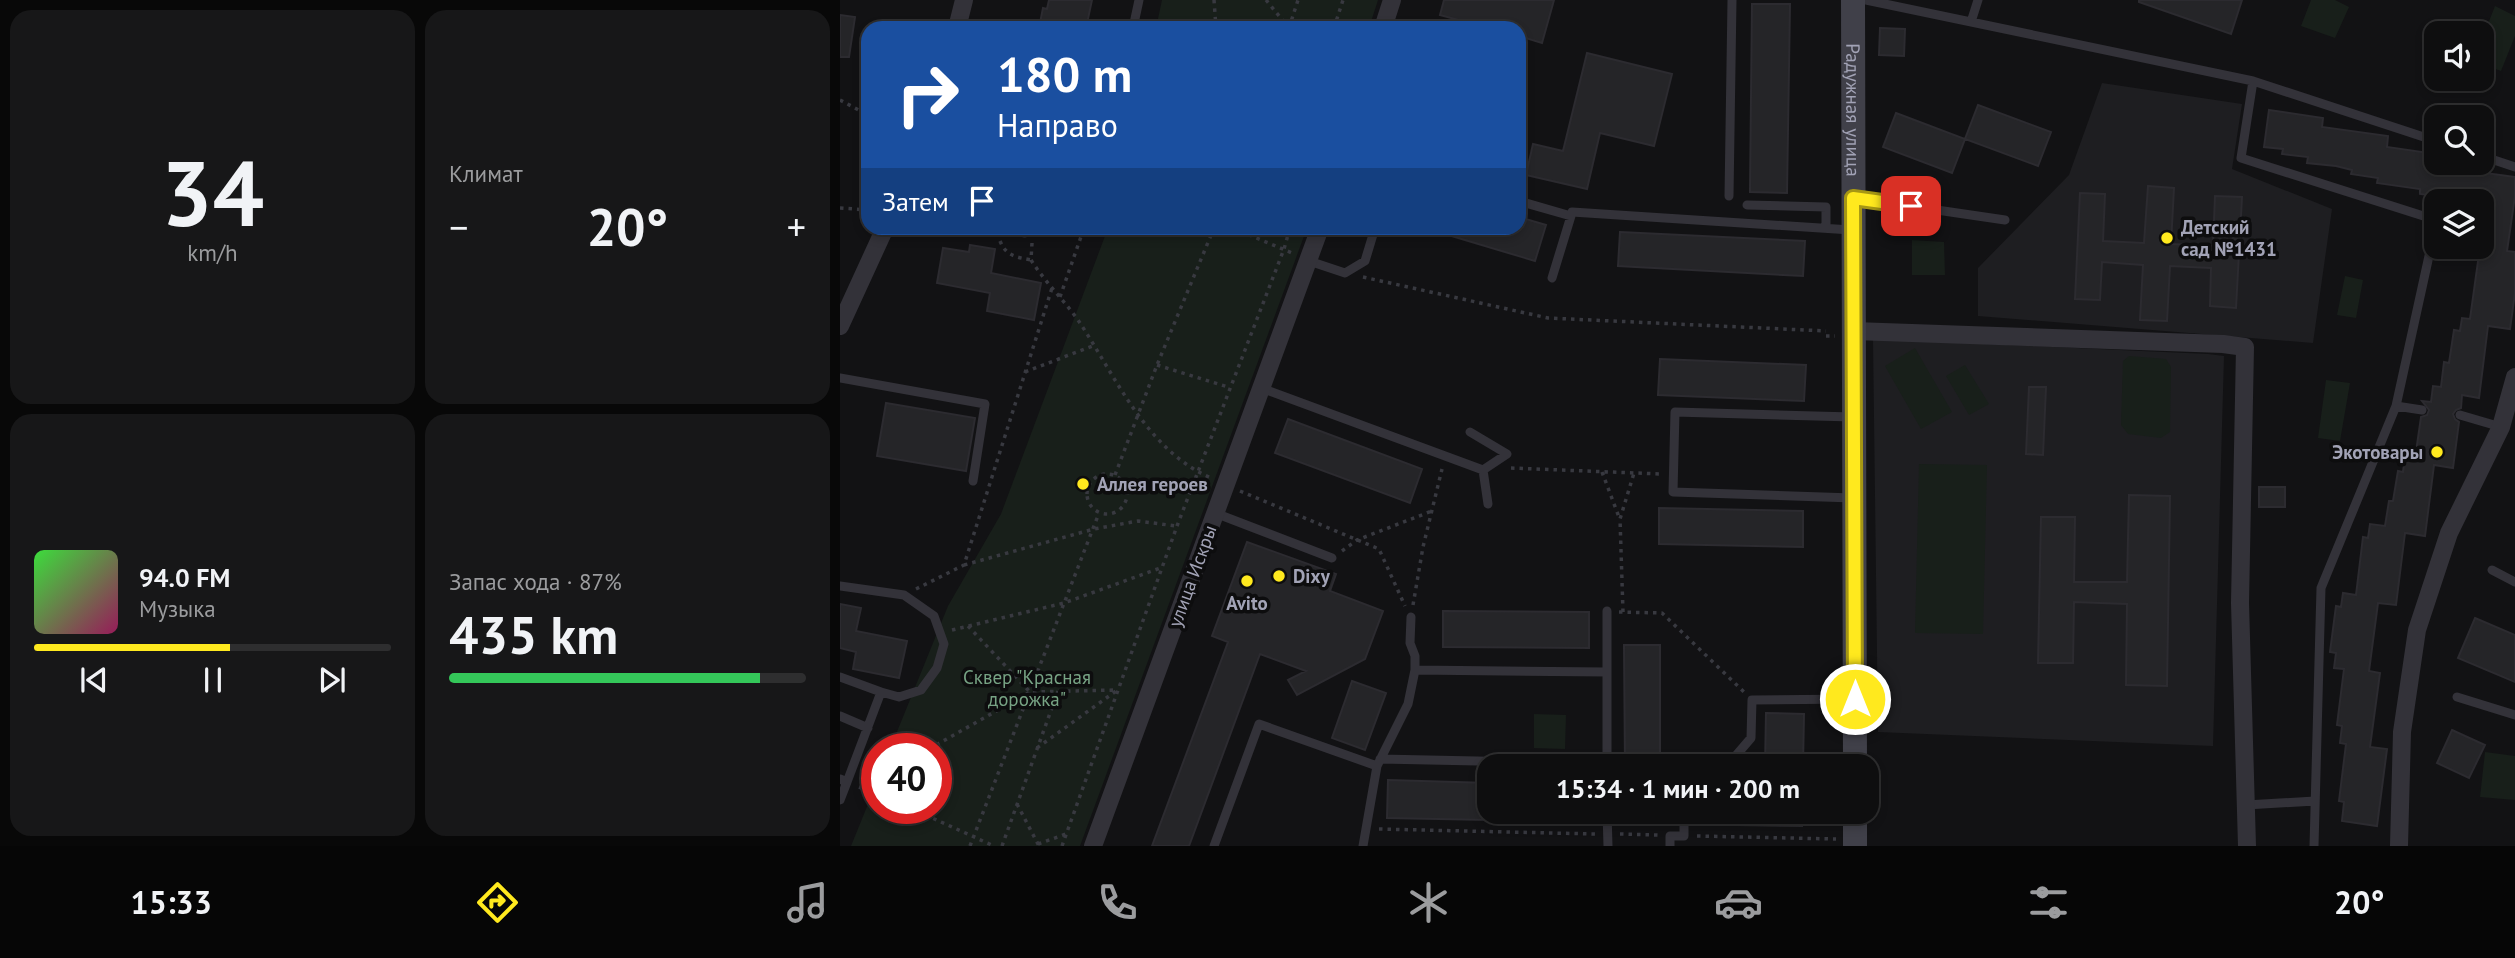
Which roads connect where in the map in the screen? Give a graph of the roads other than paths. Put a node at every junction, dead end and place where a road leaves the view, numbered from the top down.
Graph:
1 (964, 0) edge
2 (1139, 0) edge
3 (1392, 0) edge
4 (1732, 0) edge
5 (1853, 0) edge
6 (1866, 0) edge
7 (1978, 0) edge
8 (1896, 3) edge
9 (959, 21) edge
10 (1134, 21) edge
11 (1385, 21) edge
12 (1972, 22) junction
13 (2253, 81) junction
14 (2424, 137) edge
15 (2494, 160) edge
16 (2515, 167) edge
17 (1729, 196) dead end
18 (1853, 198) junction
19 (1526, 203) edge
20 (1747, 205) dead end
21 (1571, 216) junction
22 (2424, 218) edge
23 (2005, 220) dead end
24 (1826, 228) junction
25 (1854, 230) junction
26 (882, 235) edge
27 (1023, 235) edge
28 (1318, 235) edge
29 (1373, 235) edge
30 (1029, 237) road end
31 (2428, 259) edge
32 (1309, 261) junction
33 (1552, 278) dead end
34 (840, 326) edge
35 (1854, 331) junction
36 (2515, 377) edge
37 (840, 378) edge
38 (1261, 388) junction
39 (2396, 406) junction
40 (2421, 410) dead end
41 (2460, 415) dead end
42 (1854, 417) junction
43 (2501, 427) junction
44 (1470, 432) dead end
45 (1483, 470) junction
46 (973, 481) dead end
47 (1854, 498) junction
48 (1488, 504) dead end
49 (1215, 513) junction
50 (1332, 558) road end
51 (2492, 570) dead end
52 (2515, 582) edge
53 (840, 586) edge
54 (1607, 611) road end
55 (1410, 617) road end
56 (1415, 670) junction
57 (1607, 672) junction
58 (840, 677) edge
59 (881, 692) junction
60 (2457, 697) dead end
61 (1855, 699) junction
62 (2515, 715) edge
63 (840, 716) edge
64 (868, 728) junction
65 (1607, 754) edge
66 (1736, 754) edge
67 (1855, 754) edge
68 (1378, 762) junction
69 (1477, 763) edge
70 (844, 780) edge
71 (840, 800) edge
72 (2315, 801) junction
73 (2246, 805) junction
74 (1607, 824) edge
75 (1684, 824) edge
76 (1855, 824) edge
77 (1670, 841) edge
78 (1855, 843) edge
79 (1093, 846) edge
80 (1214, 846) edge
81 (1363, 846) edge
82 (1608, 846) edge
83 (2247, 846) edge
84 (2314, 846) edge
85 (2399, 846) edge

1 - 9 street
2 - 10 lane
3 - 11 street
4 - 17 lane
5 - 18 street, Радужная улица
6 - 8 lane
7 - 12 lane
8 - 12 lane
12 - 13 lane
13 - 14 lane
13 - 22 lane
15 - 16 lane
18 - 23 lane
18 - 25 street, Радужная улица
19 - 21 lane
20 - 24 lane
21 - 24 lane
21 - 33 lane
24 - 25 lane
25 - 35 street, Радужная улица
26 - 34 street
27 - 30 lane
28 - 32 street, улица Искры
29 - 32 lane
31 - 39 lane
32 - 38 street, улица Искры
35 - 42 street, Радужная улица
35 - 73 street
36 - 43 street
37 - 46 lane
38 - 45 lane
38 - 49 street, улица Искры
39 - 40 lane
39 - 72 lane
41 - 43 lane
42 - 47 street, Радужная улица
42 - 47 lane
43 - 85 street
44 - 45 lane
45 - 48 lane
47 - 61 street, Радужная улица
49 - 50 lane
49 - 79 street, улица Искры
51 - 52 lane
53 - 59 lane
54 - 57 lane
55 - 56 lane
56 - 57 lane
56 - 68 lane
57 - 65 lane
58 - 59 lane
59 - 64 lane
60 - 62 lane
61 - 66 lane
61 - 67 street, Радужная улица
63 - 64 lane
64 - 70 lane
68 - 69 lane
68 - 80 lane
68 - 81 lane
70 - 71 lane
72 - 73 lane
72 - 84 lane
73 - 83 street
74 - 82 lane
75 - 77 lane
76 - 78 street

